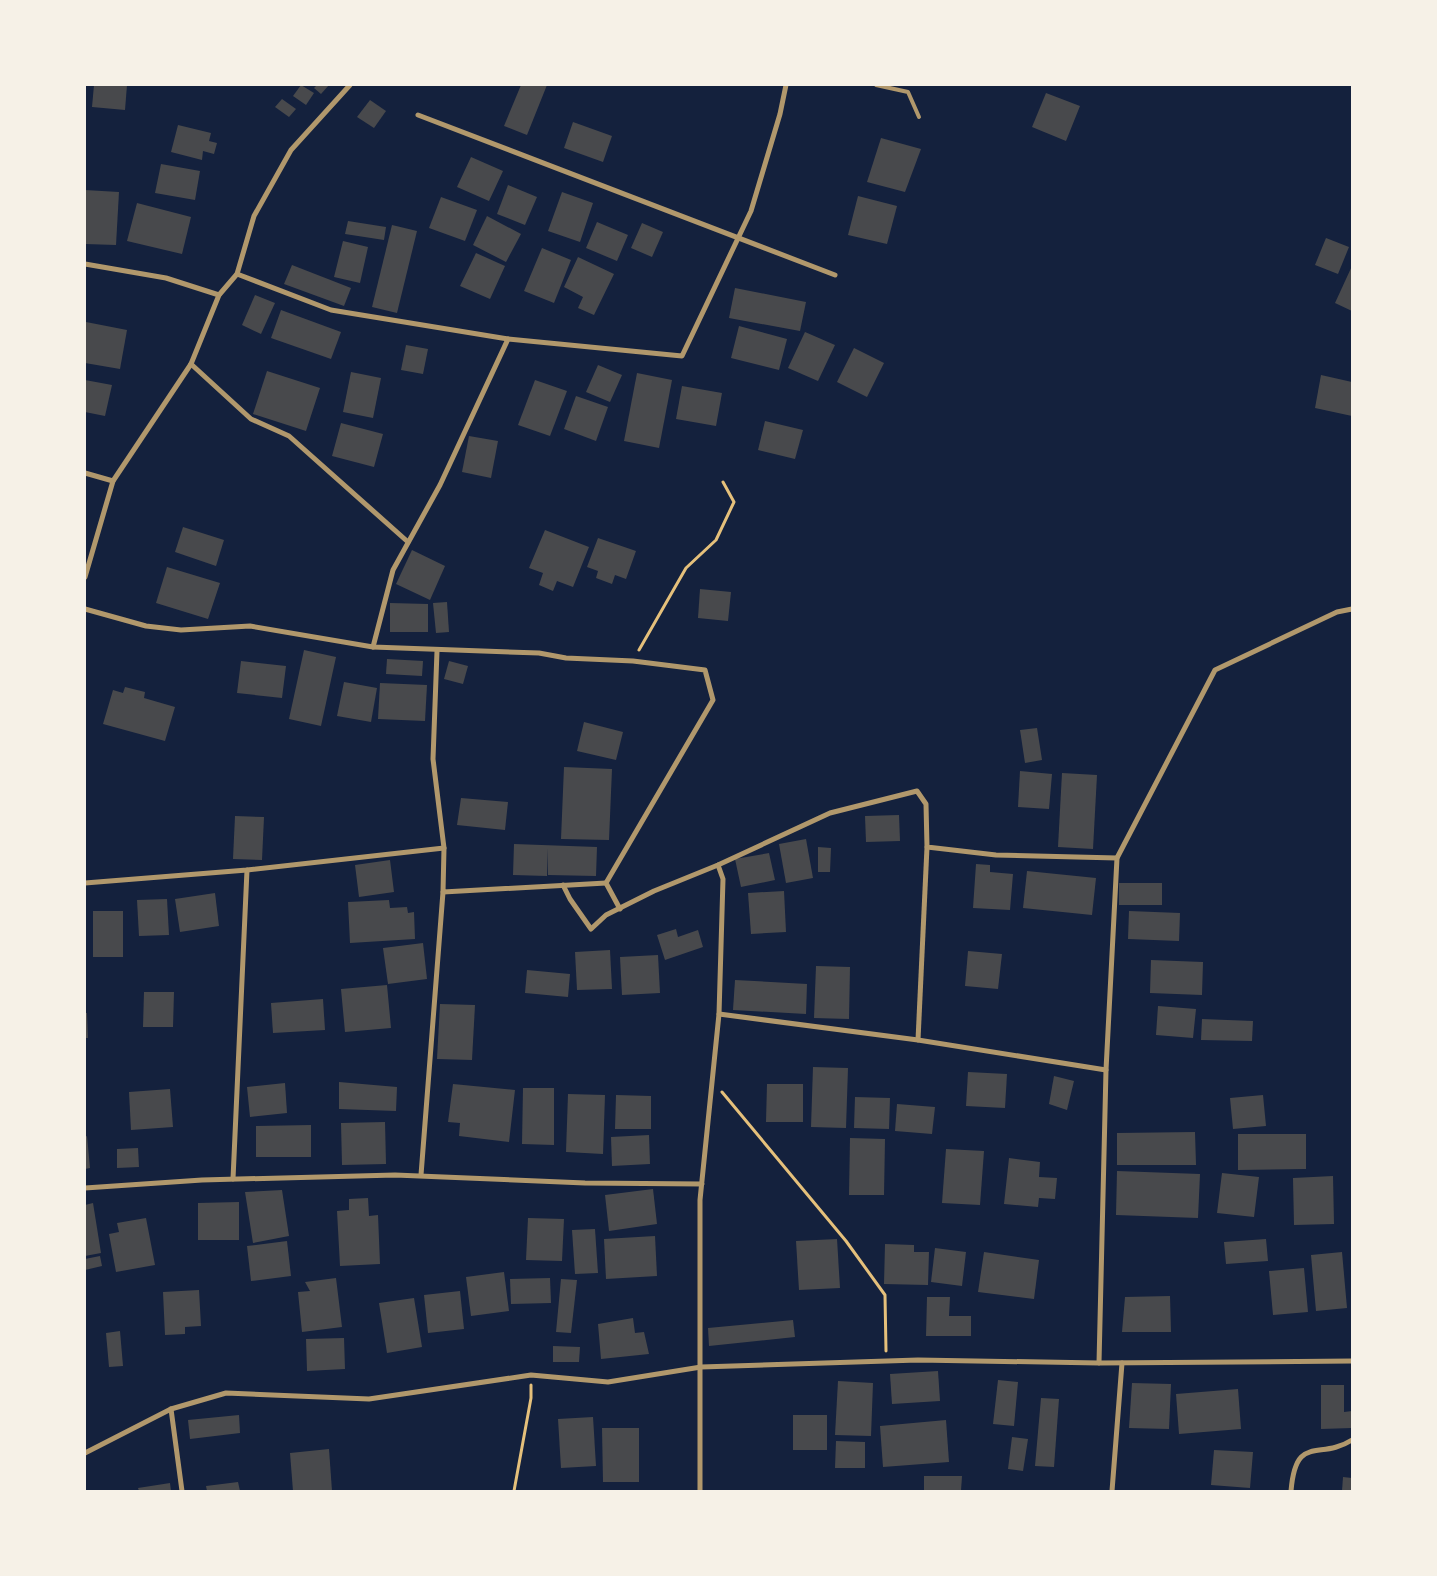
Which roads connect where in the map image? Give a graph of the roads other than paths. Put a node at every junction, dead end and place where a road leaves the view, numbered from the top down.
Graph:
1 (350, 85) edge
2 (786, 85) edge
3 (876, 85) edge
4 (418, 115) dead end
5 (919, 117) dead end
6 (738, 238) junction
7 (85, 264) edge
8 (237, 274) junction
9 (835, 275) dead end
10 (219, 295) junction
11 (508, 339) junction
12 (191, 364) junction
13 (85, 473) edge
14 (113, 481) junction
15 (408, 542) junction
16 (85, 577) edge
17 (85, 609) edge
18 (1352, 609) edge
19 (372, 647) junction
20 (437, 651) junction
21 (926, 847) junction
22 (444, 848) junction
23 (1117, 858) junction
24 (718, 865) junction
25 (247, 870) junction
26 (606, 882) junction
27 (85, 883) edge
28 (563, 885) junction
29 (443, 892) junction
30 (620, 909) junction
31 (719, 1014) junction
32 (918, 1040) junction
33 (1106, 1070) junction
34 (420, 1175) junction
35 (233, 1179) junction
36 (702, 1184) junction
37 (85, 1188) edge
38 (1352, 1361) edge
39 (1099, 1363) junction
40 (1122, 1363) junction
41 (701, 1367) junction
42 (171, 1409) junction
43 (1352, 1440) edge
44 (85, 1453) edge
45 (182, 1491) edge
46 (700, 1491) edge
47 (1112, 1491) edge
48 (1291, 1491) edge

1 - 8 street
2 - 6 street
3 - 5 lane
4 - 6 street
6 - 9 street
6 - 11 street
7 - 10 street
8 - 10 street
8 - 11 street
10 - 12 street
11 - 15 street
12 - 14 street
12 - 15 street
13 - 14 street
14 - 16 street
15 - 19 street
17 - 19 street
18 - 23 street
19 - 20 street
20 - 22 street
20 - 26 street
21 - 23 street
21 - 24 street
21 - 32 street
22 - 25 street
22 - 29 street
23 - 33 street
24 - 30 street
24 - 31 street
25 - 27 street
25 - 35 street
26 - 28 street
26 - 30 street
28 - 29 street
28 - 30 street
29 - 34 street
31 - 32 street
31 - 36 street
32 - 33 street
33 - 39 street
34 - 35 street
34 - 36 street
35 - 37 street
36 - 41 street
38 - 40 street
39 - 40 street
39 - 41 street
40 - 47 street
41 - 42 street
41 - 46 street
42 - 44 street
42 - 45 street
43 - 48 street

